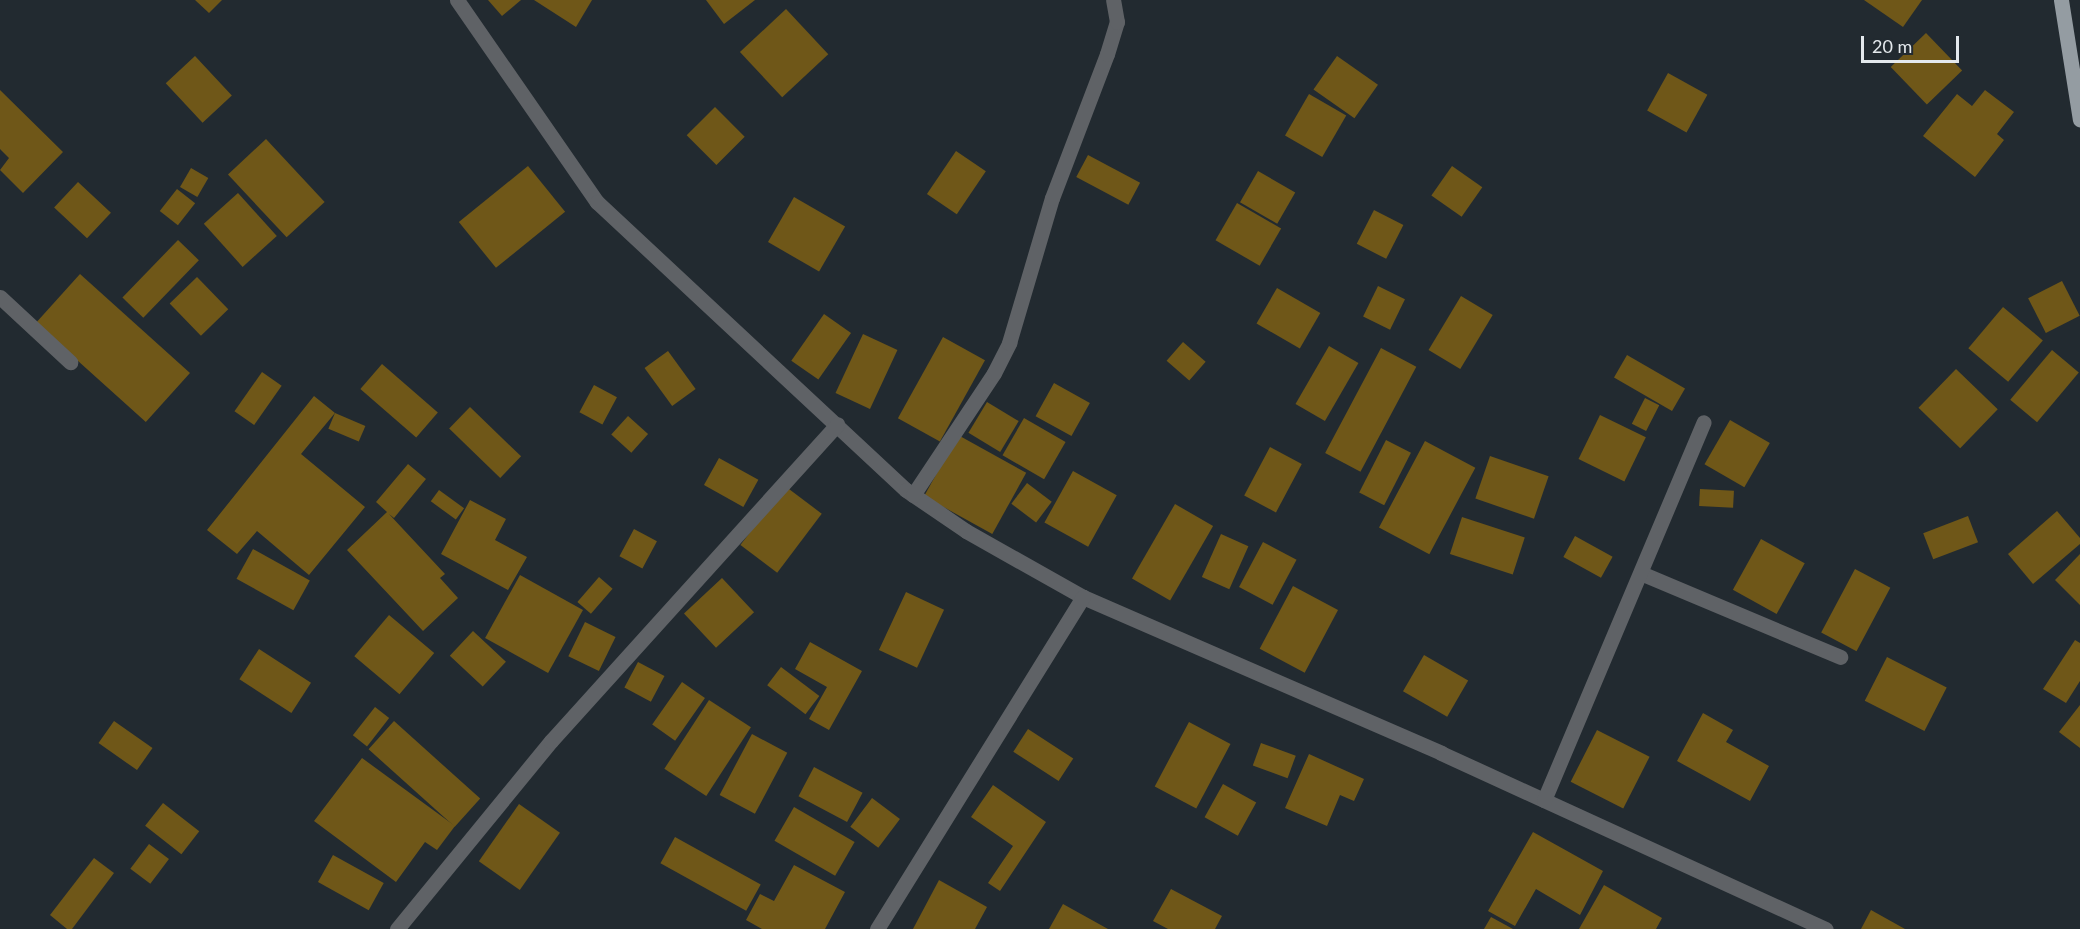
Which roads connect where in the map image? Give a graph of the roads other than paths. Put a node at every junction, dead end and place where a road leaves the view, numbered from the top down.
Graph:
1 (457, 0) edge
2 (1113, 0) edge
3 (2061, 0) edge
4 (2080, 120) edge
5 (0, 297) edge
6 (70, 362) dead end
7 (1704, 422) dead end
8 (837, 424) junction
9 (913, 495) junction
10 (1643, 574) junction
11 (1083, 597) junction
12 (1840, 657) dead end
13 (1544, 800) junction
14 (397, 929) edge
15 (877, 929) edge
16 (1826, 929) edge

1 - 8 street
2 - 9 street
3 - 4 main road
5 - 6 street
7 - 10 street
8 - 9 street
8 - 14 street
9 - 11 street
10 - 12 street
10 - 13 street
11 - 13 street
11 - 15 street
13 - 16 street

